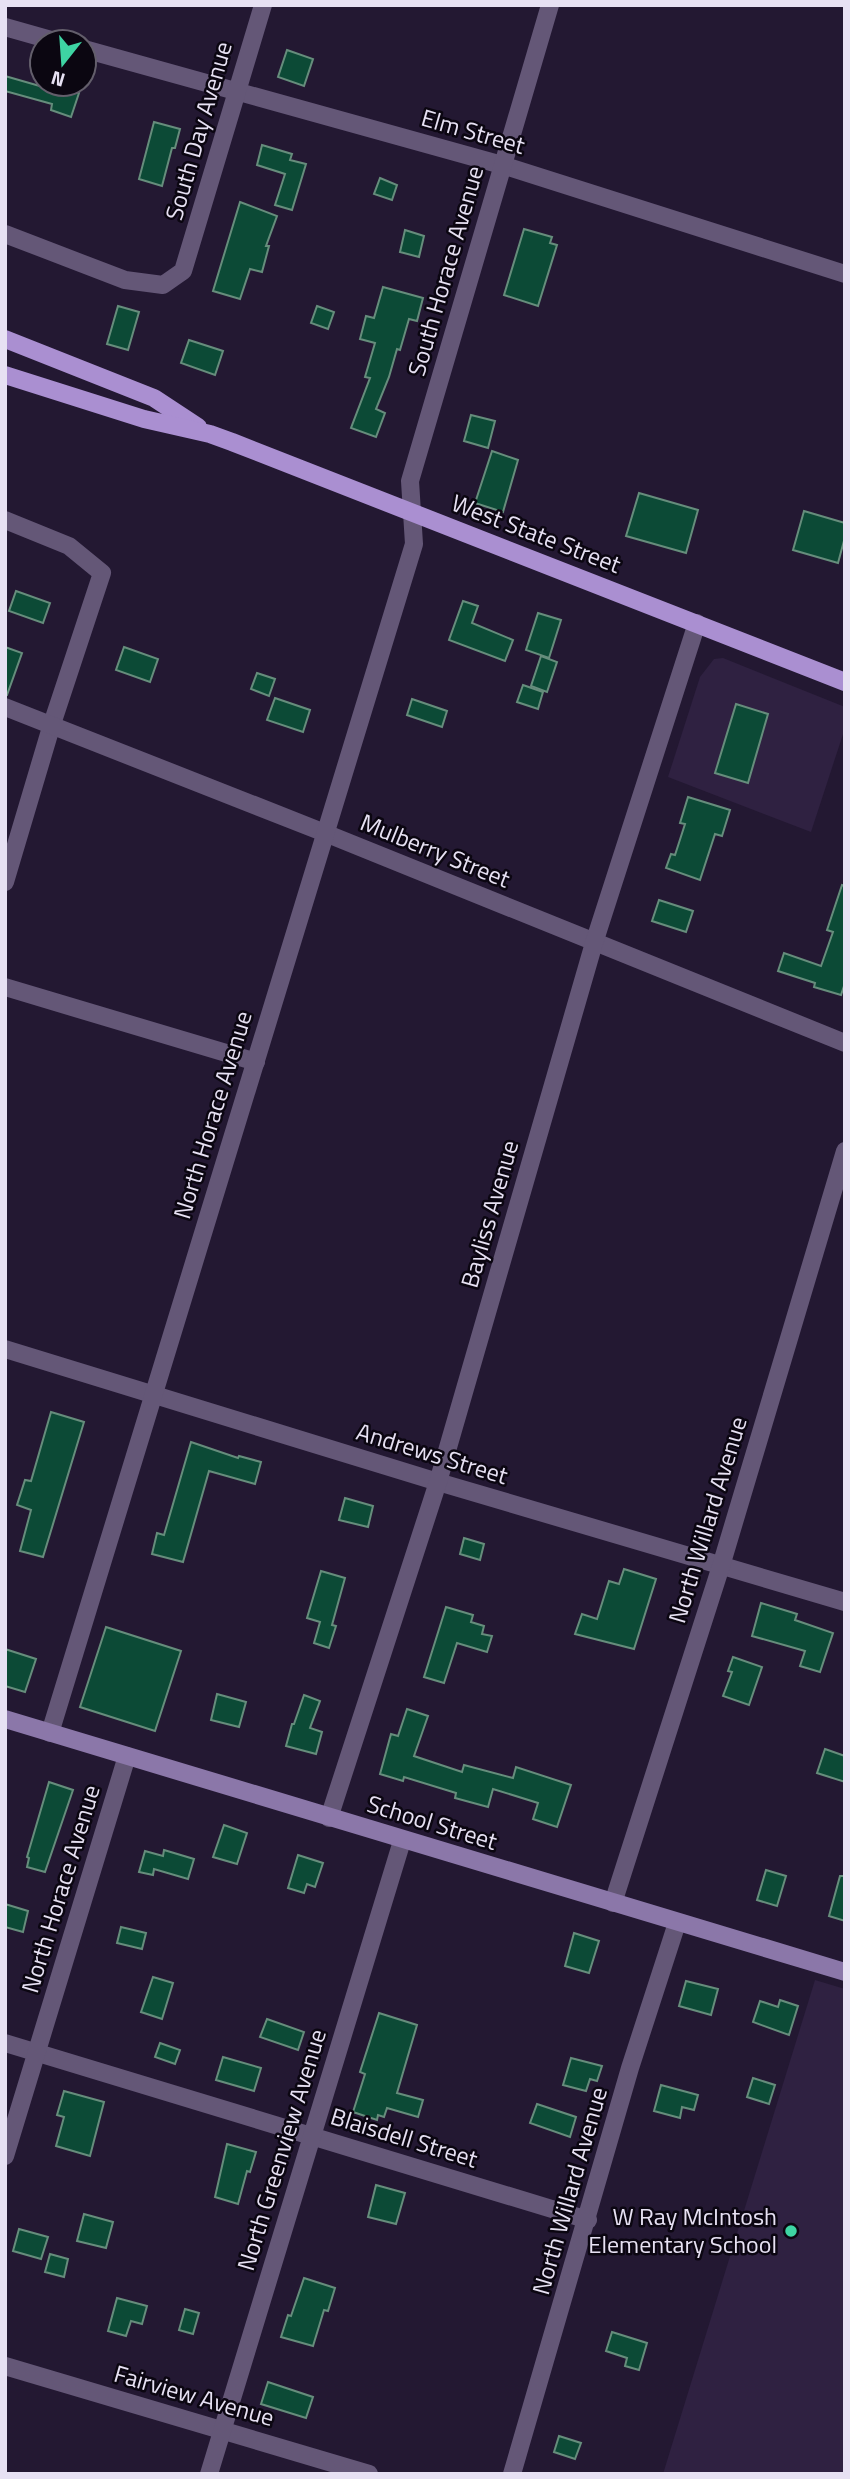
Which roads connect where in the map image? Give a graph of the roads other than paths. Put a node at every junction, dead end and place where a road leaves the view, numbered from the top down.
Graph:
1 (262, 5) edge
2 (550, 5) edge
3 (5, 27) edge
4 (28, 34) edge
5 (98, 53) edge
6 (236, 91) junction
7 (502, 165) junction
8 (5, 234) edge
9 (845, 274) edge
10 (5, 339) edge
11 (5, 375) edge
12 (210, 434) junction
13 (411, 512) junction
14 (5, 520) edge
15 (697, 623) junction
16 (845, 681) edge
17 (5, 707) edge
18 (52, 724) junction
19 (325, 833) junction
20 (5, 882) edge
21 (594, 943) junction
22 (5, 987) edge
23 (845, 1043) edge
24 (256, 1062) junction
25 (845, 1151) edge
26 (5, 1349) edge
27 (153, 1395) junction
28 (438, 1482) junction
29 (721, 1566) junction
30 (845, 1602) edge
31 (5, 1719) edge
32 (50, 1733) junction
33 (127, 1756) junction
34 (329, 1818) junction
35 (402, 1841) junction
36 (613, 1903) junction
37 (677, 1923) junction
38 (845, 1972) edge
39 (5, 2043) edge
40 (37, 2053) junction
41 (313, 2135) junction
42 (5, 2157) edge
43 (588, 2220) junction
44 (5, 2366) edge
45 (222, 2430) junction
46 (209, 2474) edge
47 (369, 2474) edge
48 (512, 2474) edge

1 - 6 street, South Day Avenue
2 - 7 street, South Horace Avenue
3 - 4 street
5 - 6 street, Elm Street
6 - 7 street, Elm Street
6 - 8 street, South Day Avenue
7 - 9 street, Elm Street
7 - 13 street, South Horace Avenue
10 - 12 main road, West State Street
11 - 12 main road, West State Street
12 - 13 main road, West State Street
13 - 15 main road, West State Street
13 - 19 street, North Horace Avenue
14 - 18 street
15 - 16 main road, West State Street
15 - 21 street, Bayliss Avenue
17 - 18 street, Mulberry Street
18 - 19 street, Mulberry Street
18 - 20 street
19 - 21 street, Mulberry Street
19 - 24 street, North Horace Avenue
21 - 23 street, Mulberry Street
21 - 28 street, Bayliss Avenue
22 - 24 street
24 - 27 street, North Horace Avenue
25 - 29 street, North Willard Avenue
26 - 27 street, Andrews Street
27 - 28 street, Andrews Street
27 - 32 street, North Horace Avenue
28 - 29 street, Andrews Street
28 - 34 street, Bayliss Avenue
29 - 30 street, Andrews Street
29 - 36 street, North Willard Avenue
31 - 32 main road, School Street
32 - 33 main road, School Street
33 - 34 main road, School Street
33 - 40 street, North Horace Avenue
34 - 35 main road, School Street
35 - 36 main road, School Street
35 - 41 street, North Greenview Avenue
36 - 37 main road, School Street
37 - 38 main road, School Street
37 - 43 street, North Willard Avenue
39 - 40 street, Blaisdell Street
40 - 41 street, Blaisdell Street
40 - 42 street, North Horace Avenue
41 - 43 street, Blaisdell Street
41 - 45 street, North Greenview Avenue
43 - 48 street, North Willard Avenue
44 - 45 street, Fairview Avenue
45 - 46 street, North Greenview Avenue
45 - 47 street, Fairview Avenue

